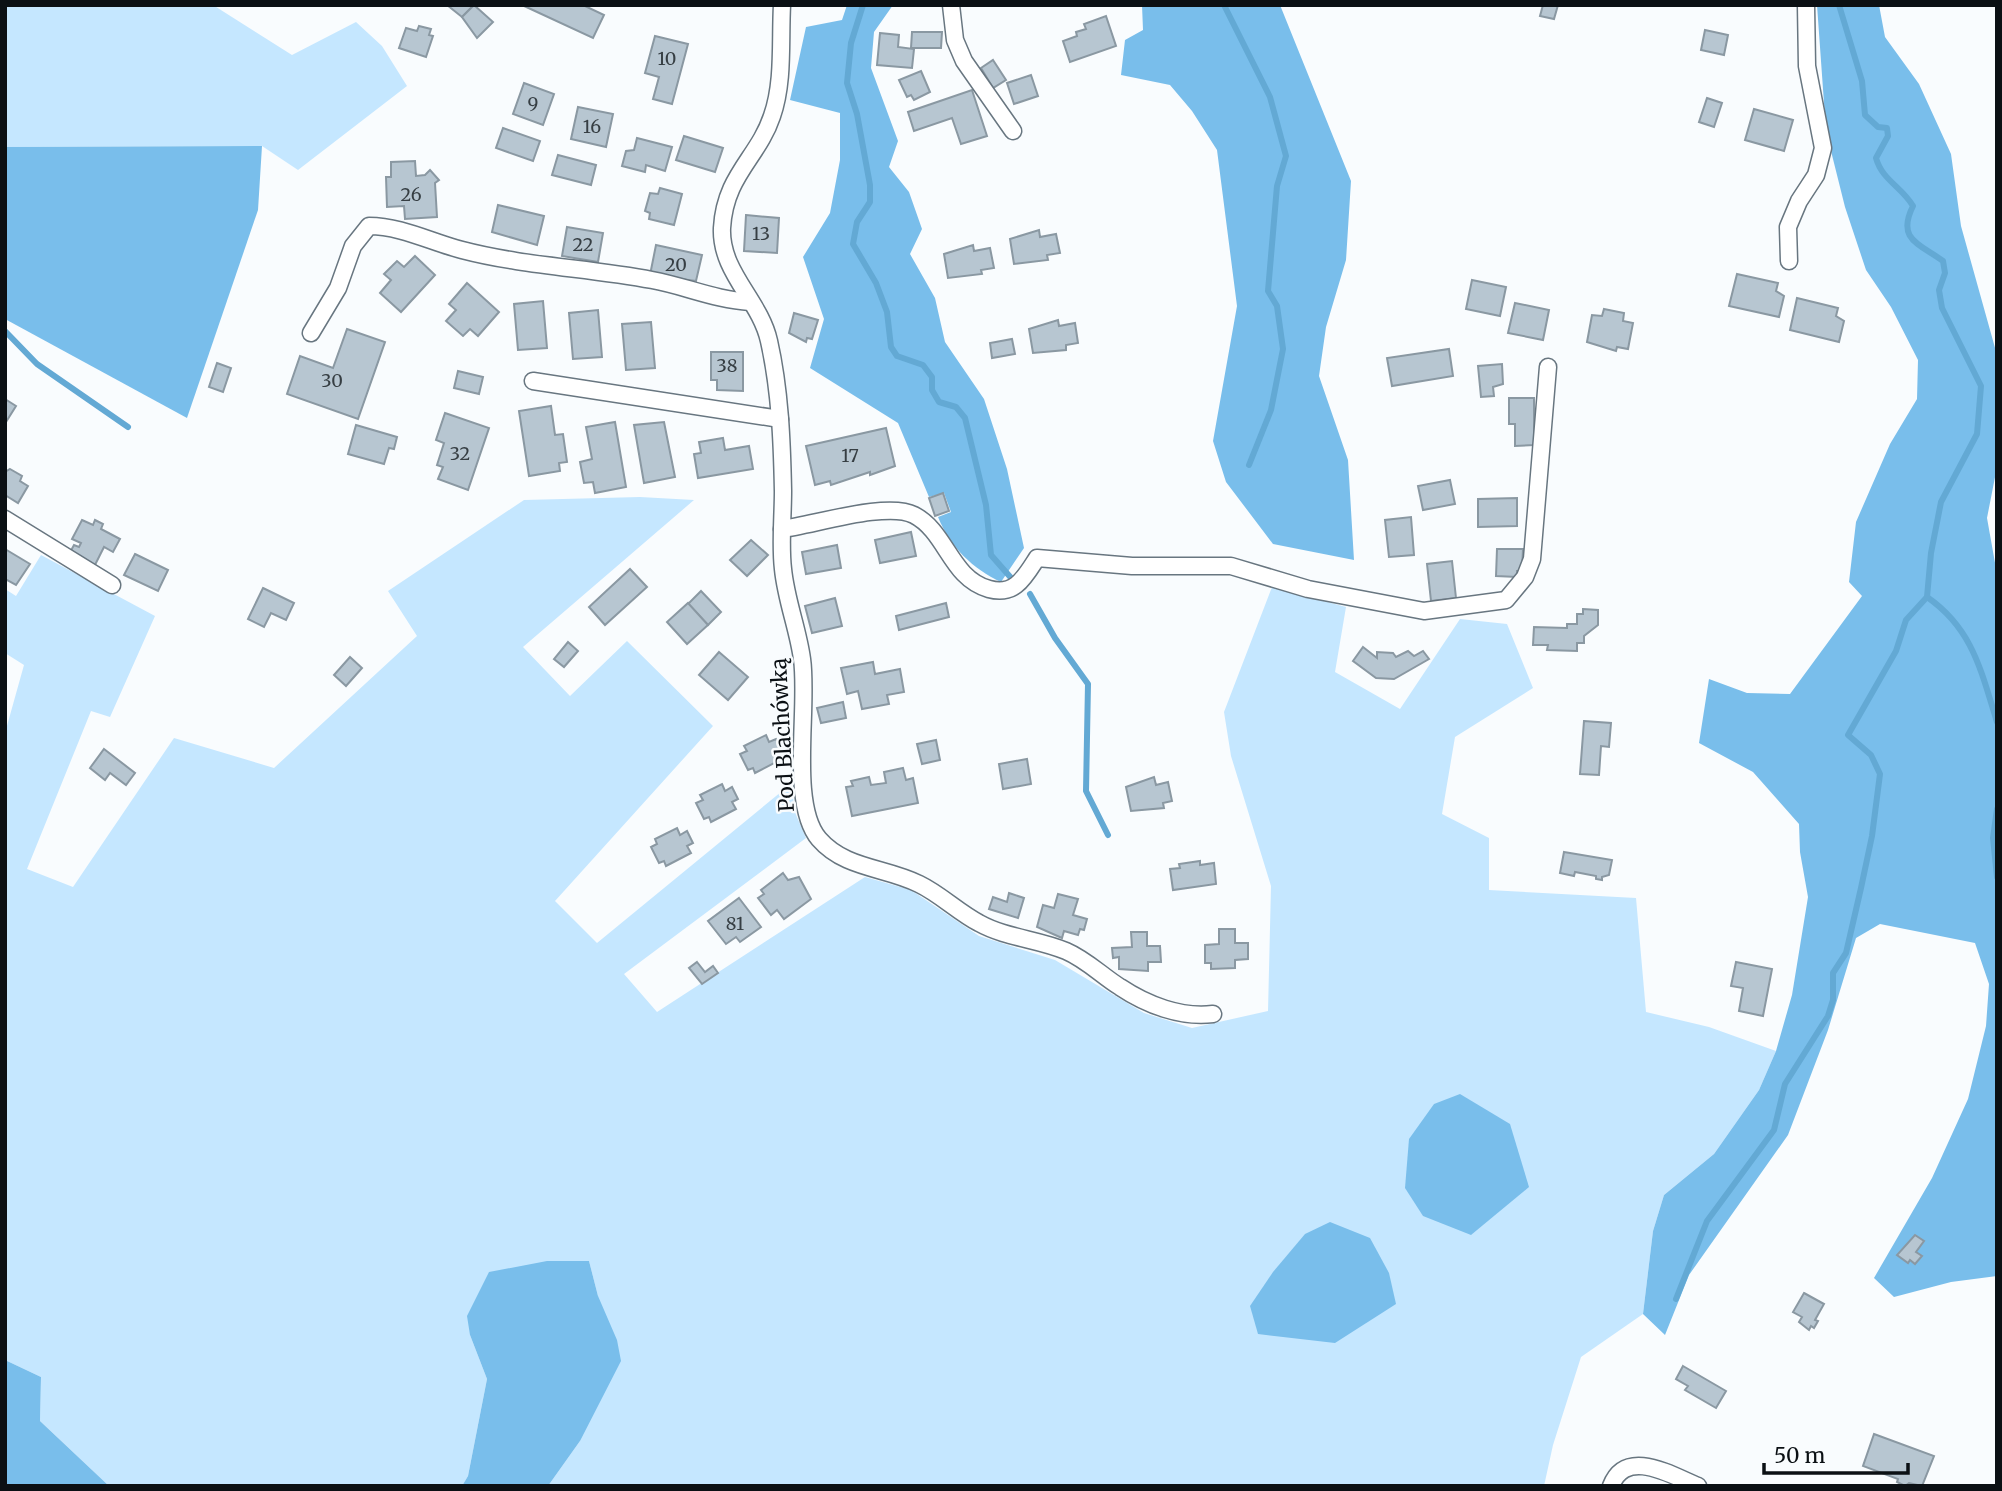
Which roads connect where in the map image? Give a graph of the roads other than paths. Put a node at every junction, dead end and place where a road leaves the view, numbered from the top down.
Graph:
1 (782, 5) edge
2 (951, 5) edge
3 (1806, 5) edge
4 (1013, 131) dead end
5 (1789, 261) dead end
6 (750, 302) junction
7 (311, 332) dead end
8 (1548, 367) dead end
9 (533, 381) dead end
10 (780, 419) junction
11 (5, 519) edge
12 (782, 529) junction
13 (112, 584) dead end
14 (1213, 1014) dead end
15 (1611, 1486) edge
16 (1698, 1486) edge

1 - 6 street, Pod Blachówką
2 - 4 street
3 - 5 street
6 - 7 street
6 - 10 street, Pod Blachówką
8 - 12 street
9 - 10 street
10 - 12 street, Pod Blachówką
11 - 13 street
12 - 14 street, Pod Blachówką
15 - 16 street

